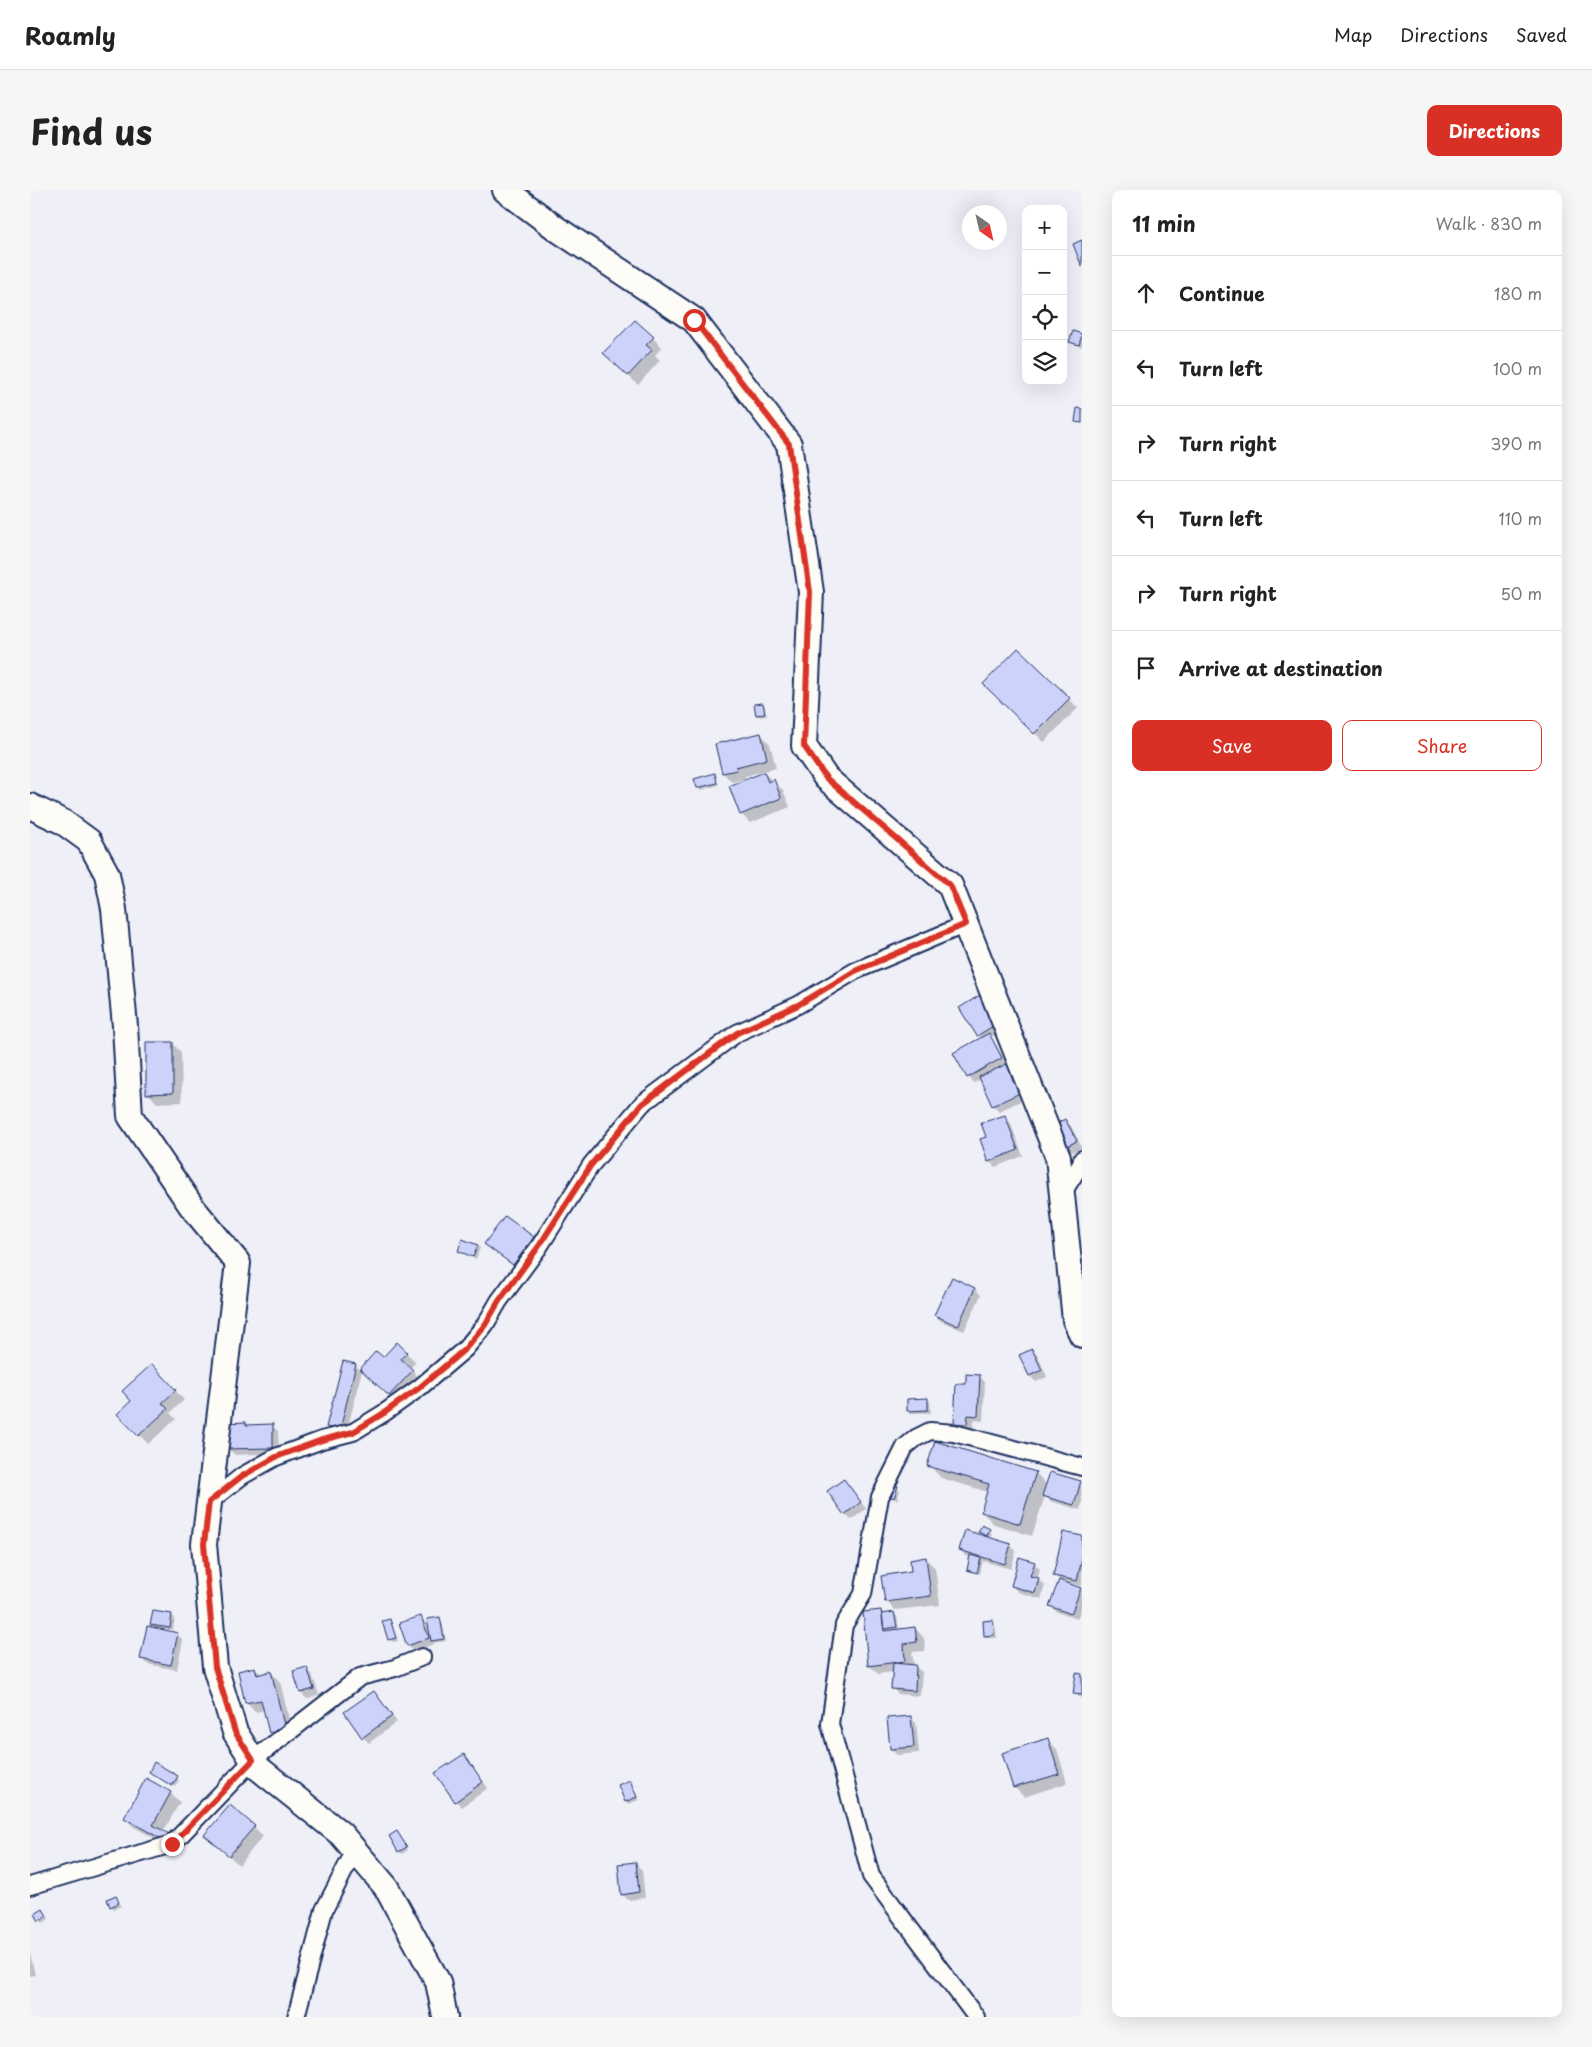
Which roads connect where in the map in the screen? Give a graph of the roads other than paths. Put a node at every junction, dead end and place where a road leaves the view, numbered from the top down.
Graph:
1 (505, 190) edge
2 (30, 806) edge
3 (966, 924) junction
4 (1082, 1162) edge
5 (1062, 1194) junction
6 (1082, 1335) edge
7 (1082, 1467) edge
8 (209, 1502) junction
9 (422, 1657) dead end
10 (253, 1760) junction
11 (355, 1850) junction
12 (30, 1886) edge
13 (296, 2017) edge
14 (445, 2017) edge
15 (976, 2017) edge

1 - 3 street
2 - 8 street
3 - 5 street
3 - 8 street
4 - 5 street
5 - 6 street
7 - 15 street
8 - 10 street
9 - 10 street
10 - 11 street
10 - 12 street
11 - 13 street
11 - 14 street

